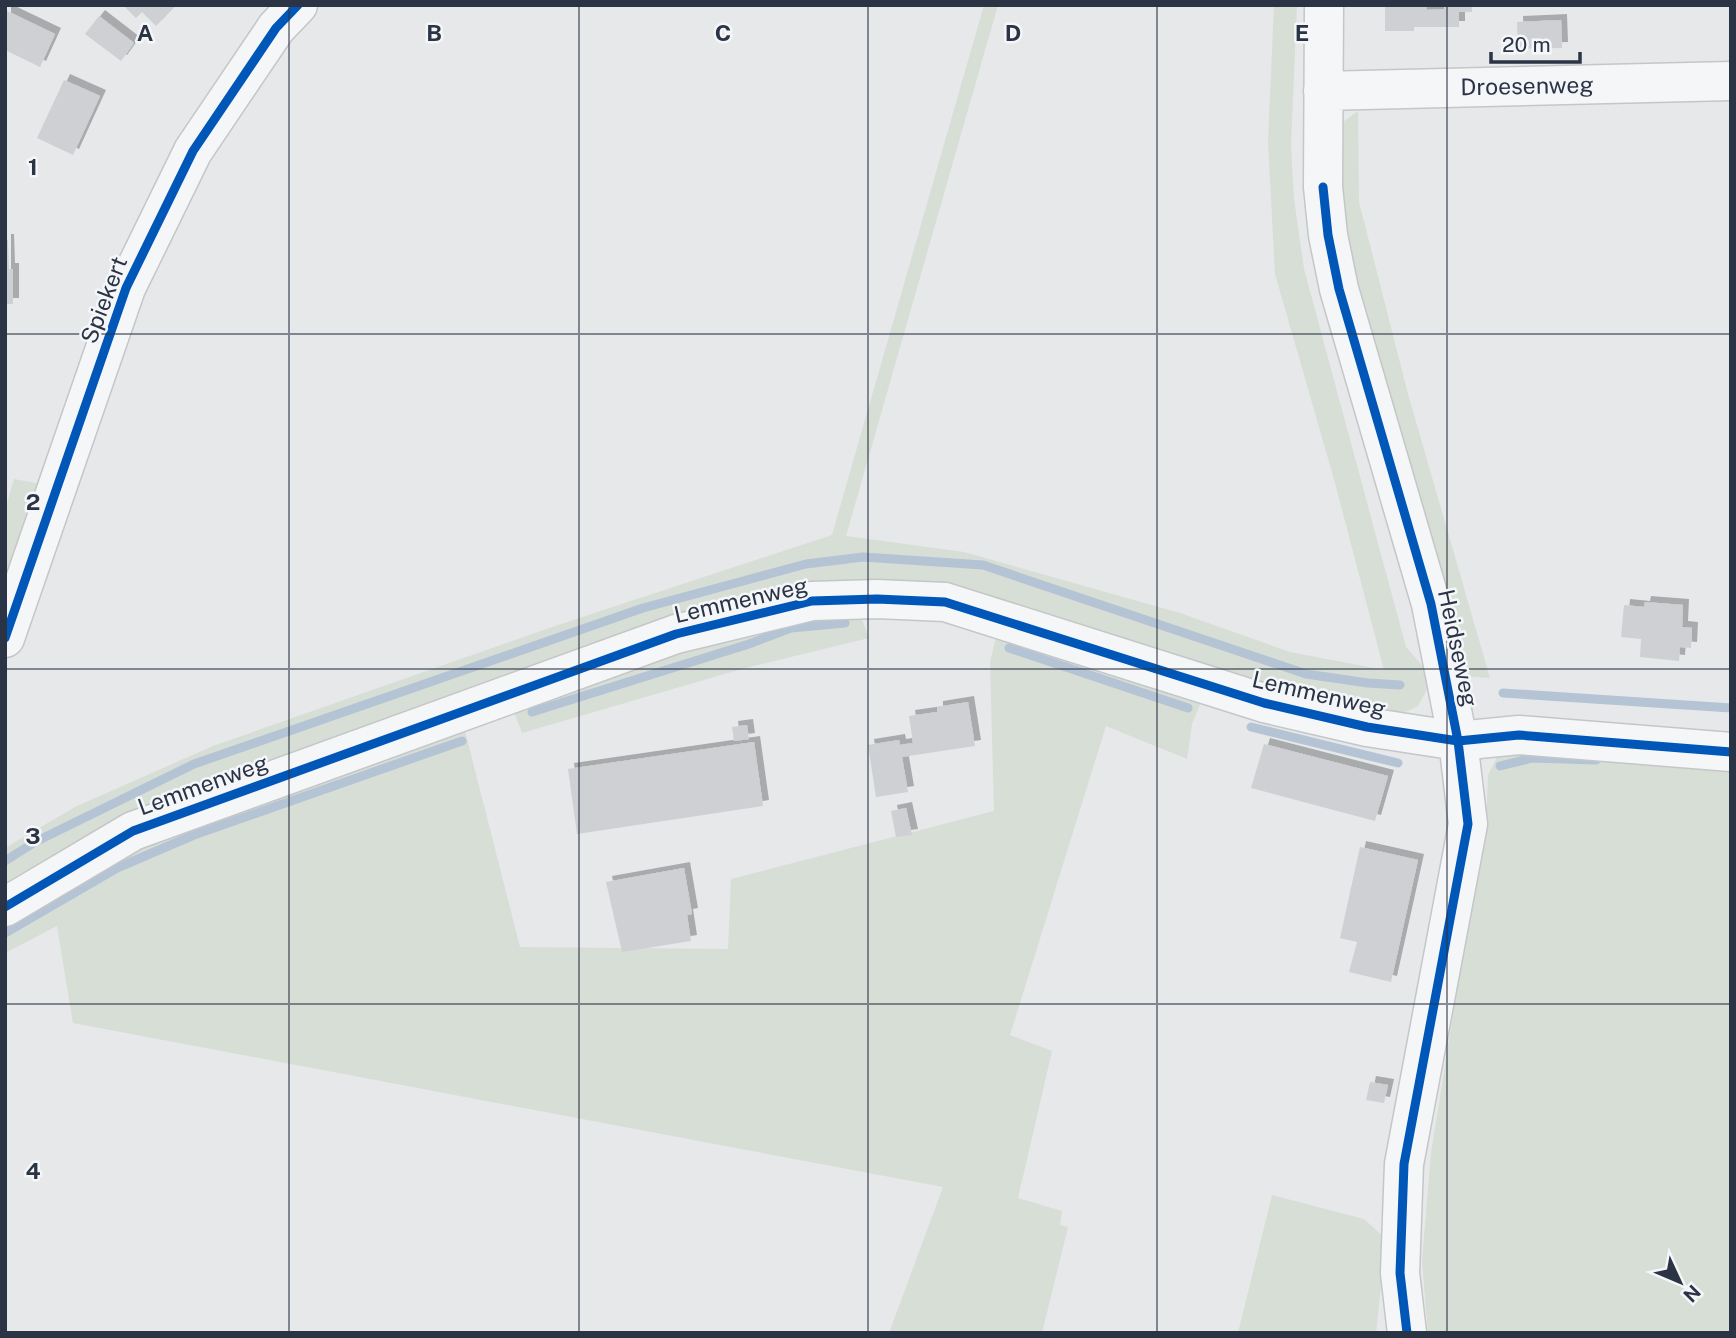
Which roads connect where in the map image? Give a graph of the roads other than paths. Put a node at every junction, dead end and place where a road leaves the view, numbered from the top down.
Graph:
1 (298, 5) edge
2 (1324, 5) edge
3 (1731, 81) edge
4 (1323, 91) junction
5 (5, 638) edge
6 (1458, 741) junction
7 (1731, 752) edge
8 (5, 907) edge
9 (1407, 1333) edge

1 - 5 street, Spiekert
2 - 4 street, Heidseweg
3 - 4 street, Droesenweg
4 - 6 street, Heidseweg
6 - 7 street, Lemmenweg
6 - 8 street, Lemmenweg
6 - 9 street, Heidseweg

